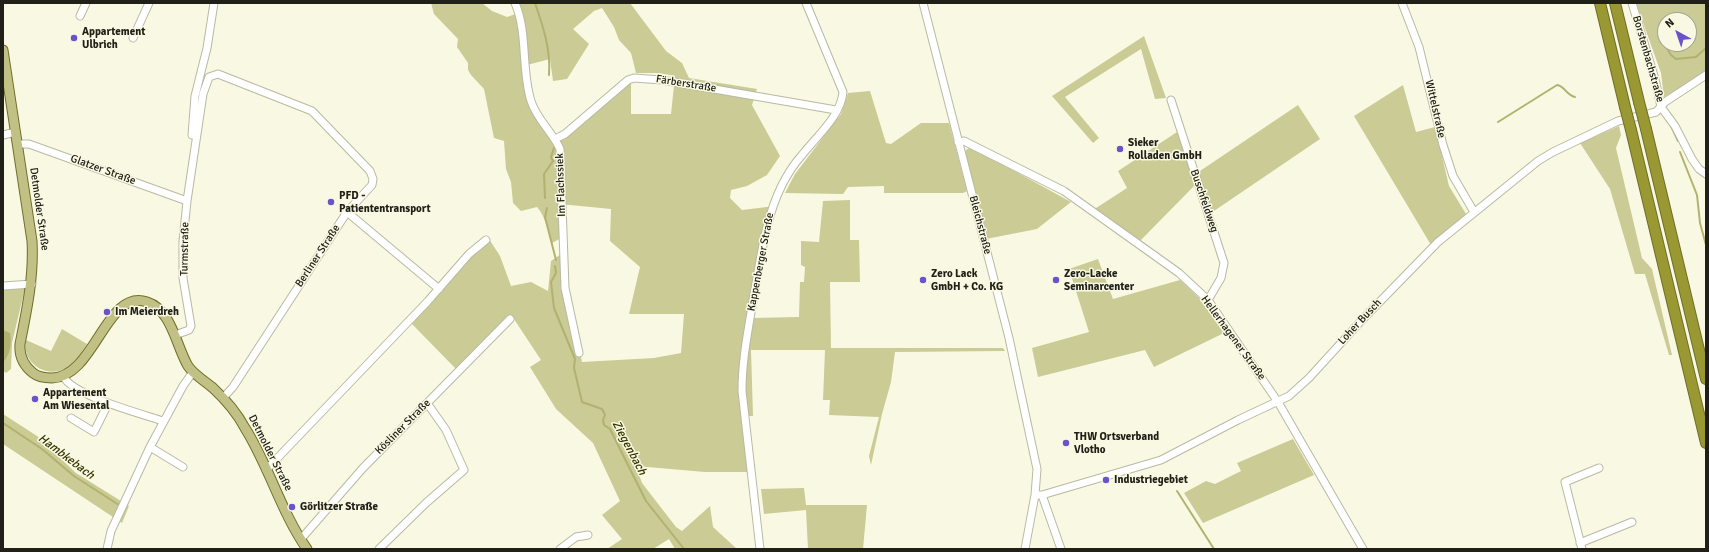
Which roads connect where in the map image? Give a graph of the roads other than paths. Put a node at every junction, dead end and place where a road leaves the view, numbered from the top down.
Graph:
1 (86, 3) edge
2 (149, 3) edge
3 (214, 3) edge
4 (515, 3) edge
5 (806, 3) edge
6 (923, 3) edge
7 (1402, 3) edge
8 (1600, 3) edge
9 (1615, 3) edge
10 (1632, 3) edge
11 (80, 16) dead end
12 (133, 38) dead end
13 (3, 50) edge
14 (215, 74) joint
15 (1706, 75) edge
16 (1171, 100) dead end
17 (1661, 107) junction
18 (836, 110) junction
19 (16, 132) junction
20 (3, 135) edge
21 (555, 139) junction
22 (958, 142) junction
23 (18, 144) junction
24 (195, 152) junction
25 (1706, 174) edge
26 (187, 201) junction
27 (347, 212) junction
28 (1474, 212) junction
29 (486, 240) dead end
30 (32, 284) junction
31 (3, 286) edge
32 (439, 288) junction
33 (1208, 300) junction
34 (510, 319) dead end
35 (175, 335) junction
36 (579, 353) dead end
37 (193, 372) junction
38 (63, 376) junction
39 (1706, 379) edge
40 (223, 398) junction
41 (1278, 402) junction
42 (427, 403) junction
43 (108, 404) junction
44 (71, 418) dead end
45 (163, 421) junction
46 (1706, 443) edge
47 (150, 448) junction
48 (183, 468) dead end
49 (1599, 468) dead end
50 (266, 470) junction
51 (1039, 495) junction
52 (1632, 522) dead end
53 (588, 535) dead end
54 (301, 540) junction
55 (1581, 546) edge
56 (107, 549) edge
57 (307, 549) edge
58 (380, 549) edge
59 (560, 549) edge
60 (760, 549) edge
61 (1025, 549) edge
62 (1061, 549) edge
63 (1362, 549) edge

1 - 11 street
2 - 12 street
3 - 24 street, Turmstraße
4 - 21 street, Im Flachssiek
5 - 18 street, Kappenberger Straße
6 - 22 street, Bleichstraße
7 - 28 street, Wittelstraße
8 - 46 highway, bridge
9 - 39 highway, bridge
10 - 17 street, Borstenbachstraße
13 - 19 main road, Detmolder Straße
14 - 24 street, Turmstraße
14 - 27 street, Berliner Straße
15 - 17 street, Loher Busch
16 - 33 street, Buschfeldweg
17 - 25 street, Borstenbachstraße
17 - 28 street, Loher Busch
18 - 21 street, Färberstraße
18 - 60 street, Kappenberger Straße
19 - 20 street
19 - 23 main road, Detmolder Straße
21 - 36 street, Im Flachssiek
22 - 33 street, Hellerhagener Straße
22 - 51 street, Bleichstraße
23 - 26 street, Glatzer Straße
23 - 30 main road, Detmolder Straße
24 - 26 street, Turmstraße
26 - 35 street, Turmstraße
27 - 32 street
27 - 40 street, Berliner Straße
28 - 41 street, Loher Busch
29 - 32 street
30 - 31 street
30 - 38 main road, Detmolder Straße
32 - 50 street
33 - 41 street, Hellerhagener Straße
34 - 42 street, Kösliner Straße
35 - 37 main road, Detmolder Straße
35 - 38 main road, Detmolder Straße
37 - 40 main road, Detmolder Straße
37 - 45 street
38 - 43 street
40 - 50 main road, Detmolder Straße
41 - 51 street, Loher Busch
41 - 63 street, Hellerhagener Straße
42 - 54 street, Kösliner Straße
42 - 58 street
43 - 44 street
43 - 45 street
45 - 47 street
47 - 48 street
47 - 56 street
49 - 55 street
50 - 54 main road, Detmolder Straße
51 - 61 street
51 - 62 street, Bleichstraße
52 - 55 street
53 - 59 street
54 - 57 main road, Detmolder Straße

